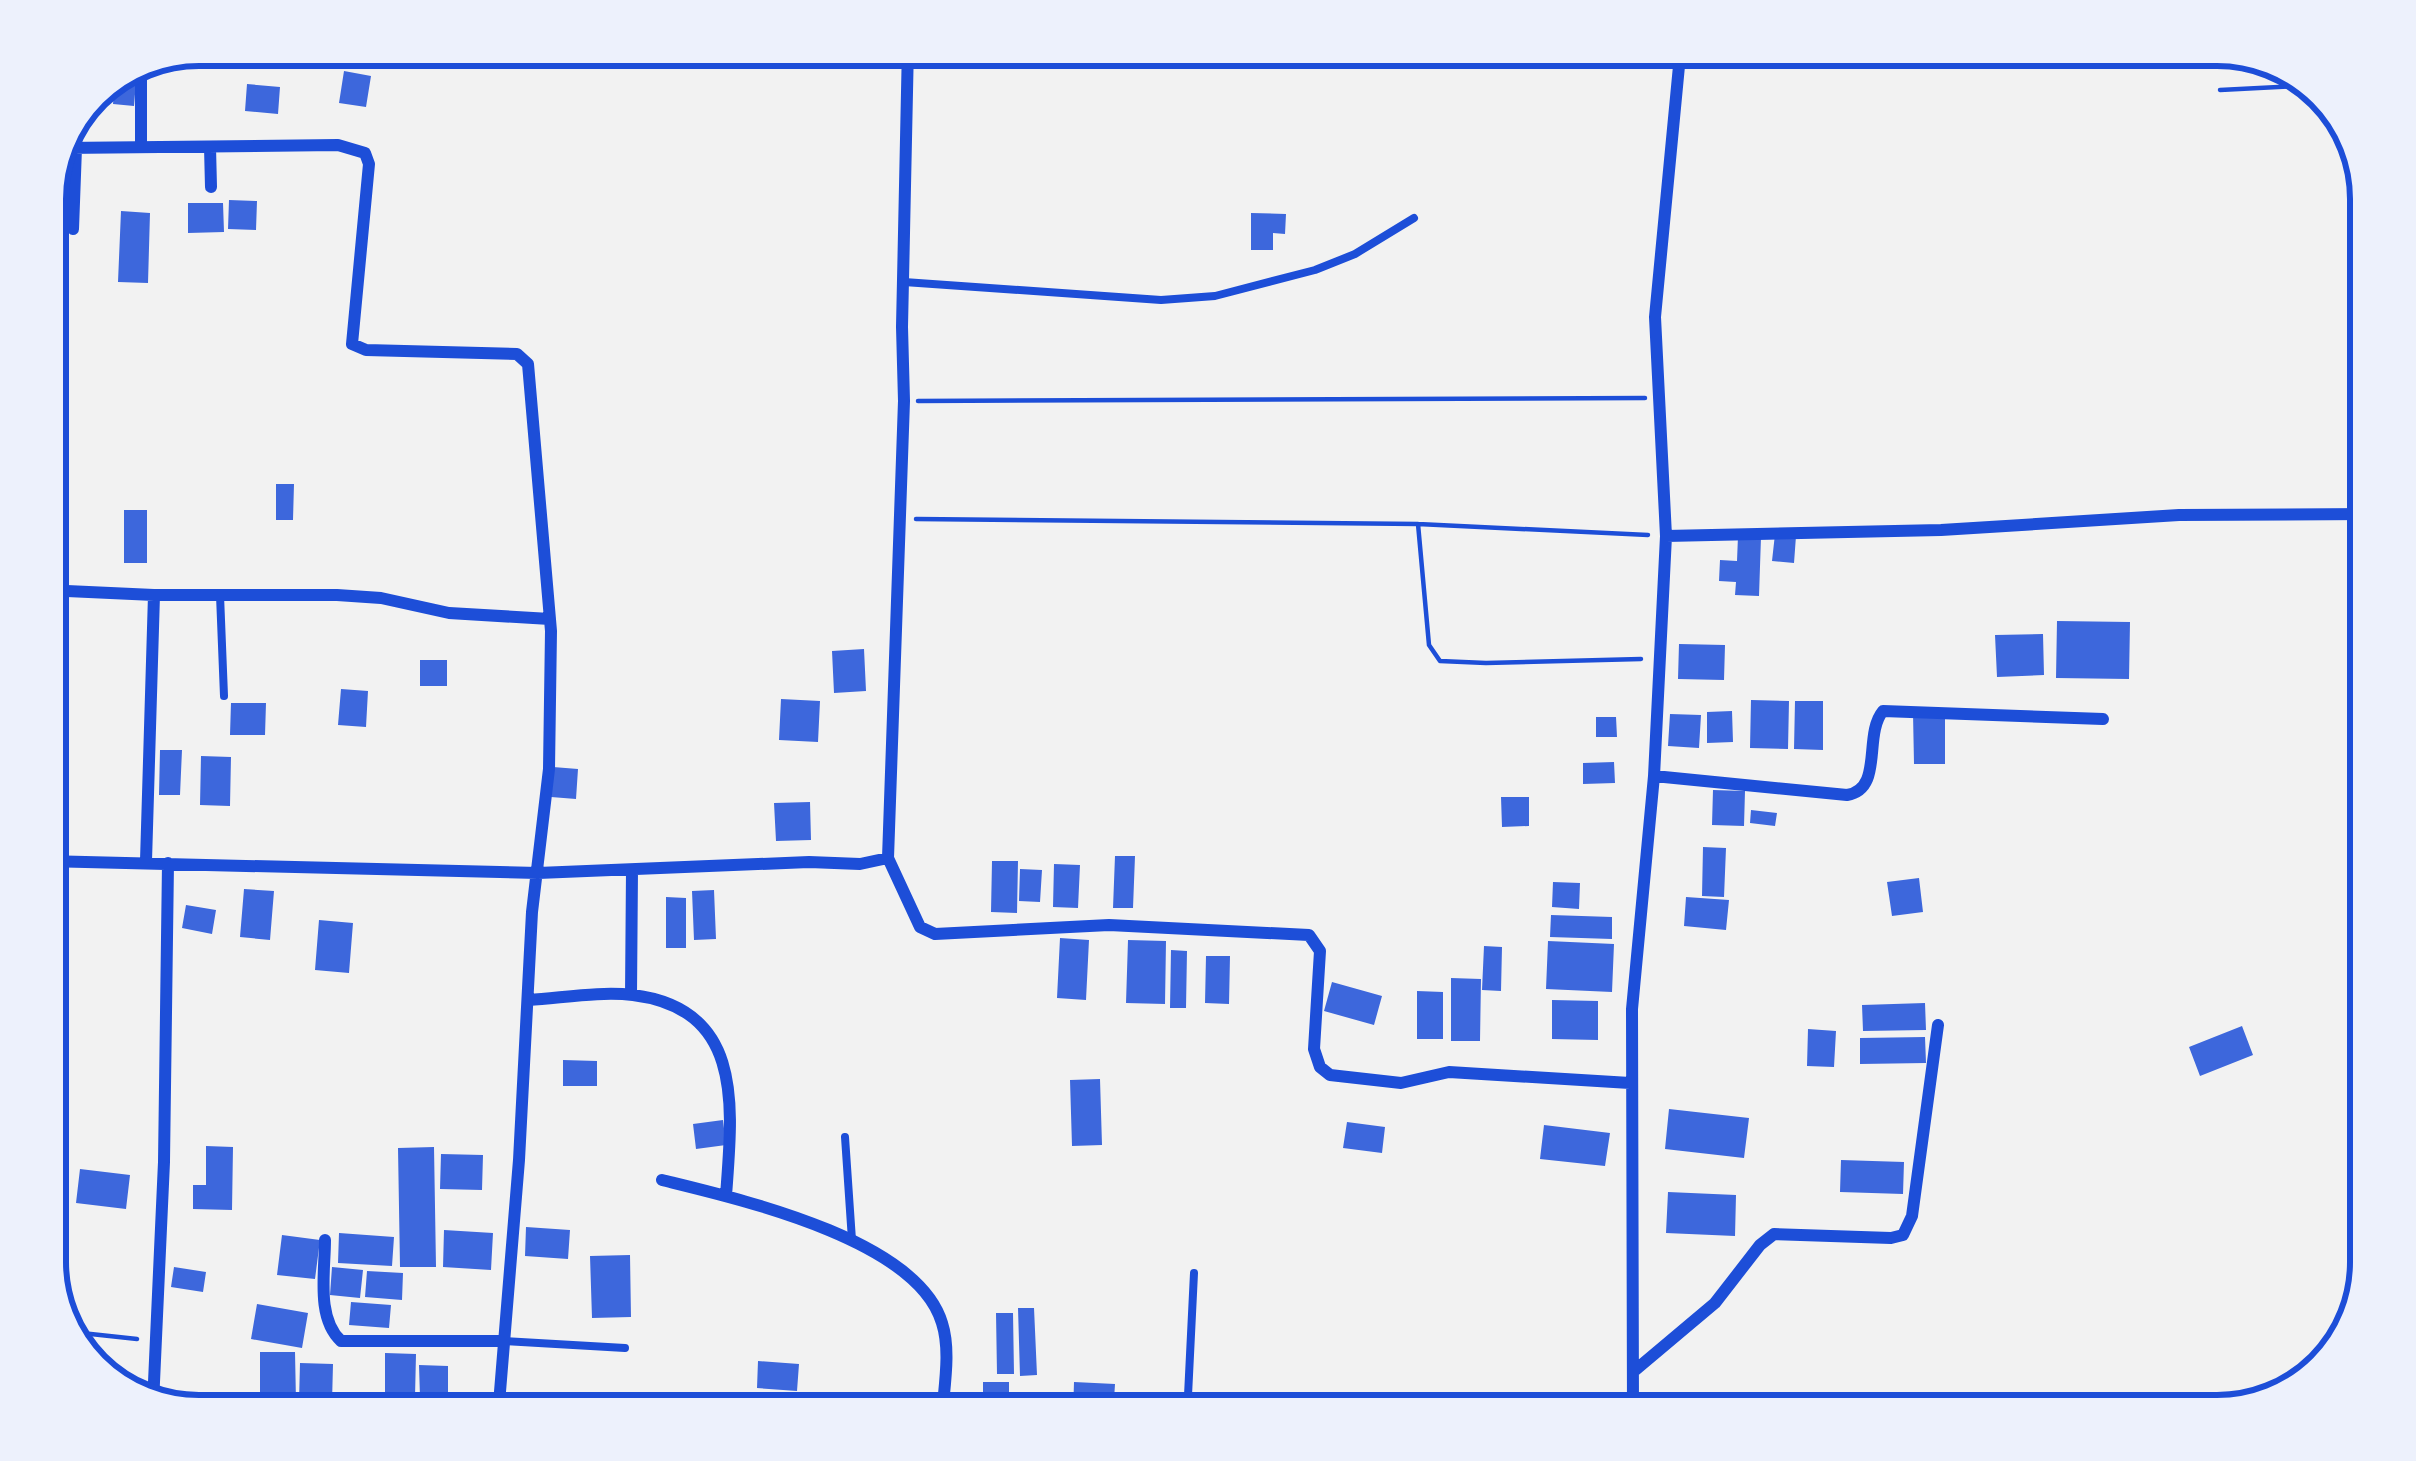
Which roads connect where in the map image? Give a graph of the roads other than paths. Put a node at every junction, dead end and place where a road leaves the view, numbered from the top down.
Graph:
1 (907, 66) edge
2 (1679, 66) edge
3 (141, 80) edge
4 (141, 146) junction
5 (210, 147) junction
6 (77, 148) edge
7 (71, 167) edge
8 (212, 187) dead end
9 (1414, 218) dead end
10 (73, 229) dead end
11 (902, 281) junction
12 (2350, 514) edge
13 (1666, 536) junction
14 (66, 591) edge
15 (220, 593) junction
16 (154, 595) junction
17 (550, 619) junction
18 (224, 696) dead end
19 (2103, 719) dead end
20 (1654, 776) junction
21 (888, 858) junction
22 (66, 860) edge
23 (146, 862) junction
24 (168, 863) junction
25 (632, 870) junction
26 (538, 873) junction
27 (632, 995) junction
28 (529, 1000) junction
29 (1938, 1025) dead end
30 (1630, 1083) junction
31 (845, 1137) dead end
32 (662, 1180) dead end
33 (726, 1196) junction
34 (325, 1240) dead end
35 (852, 1240) junction
36 (1194, 1273) dead end
37 (503, 1341) junction
38 (625, 1348) dead end
39 (1633, 1372) junction
40 (153, 1387) edge
41 (499, 1395) edge
42 (943, 1395) edge
43 (1188, 1395) edge
44 (1633, 1395) edge

1 - 11 street
2 - 13 street
3 - 4 street
4 - 5 street
4 - 6 street
5 - 8 street
5 - 17 street
7 - 10 street
9 - 11 lane
11 - 21 street
12 - 13 street
13 - 20 street
14 - 16 street
15 - 16 street
15 - 17 street
15 - 18 lane
16 - 23 street
17 - 26 street
19 - 20 street
20 - 30 street
21 - 25 street
21 - 30 street
22 - 23 street
23 - 24 street
24 - 26 street
24 - 40 street
25 - 26 street
25 - 27 street
26 - 28 street
27 - 28 street
27 - 33 street
28 - 37 street
29 - 39 street
30 - 39 street
31 - 35 lane
32 - 33 street
33 - 35 street
34 - 37 street
35 - 42 street
36 - 43 lane
37 - 38 lane
37 - 41 street
39 - 44 street

